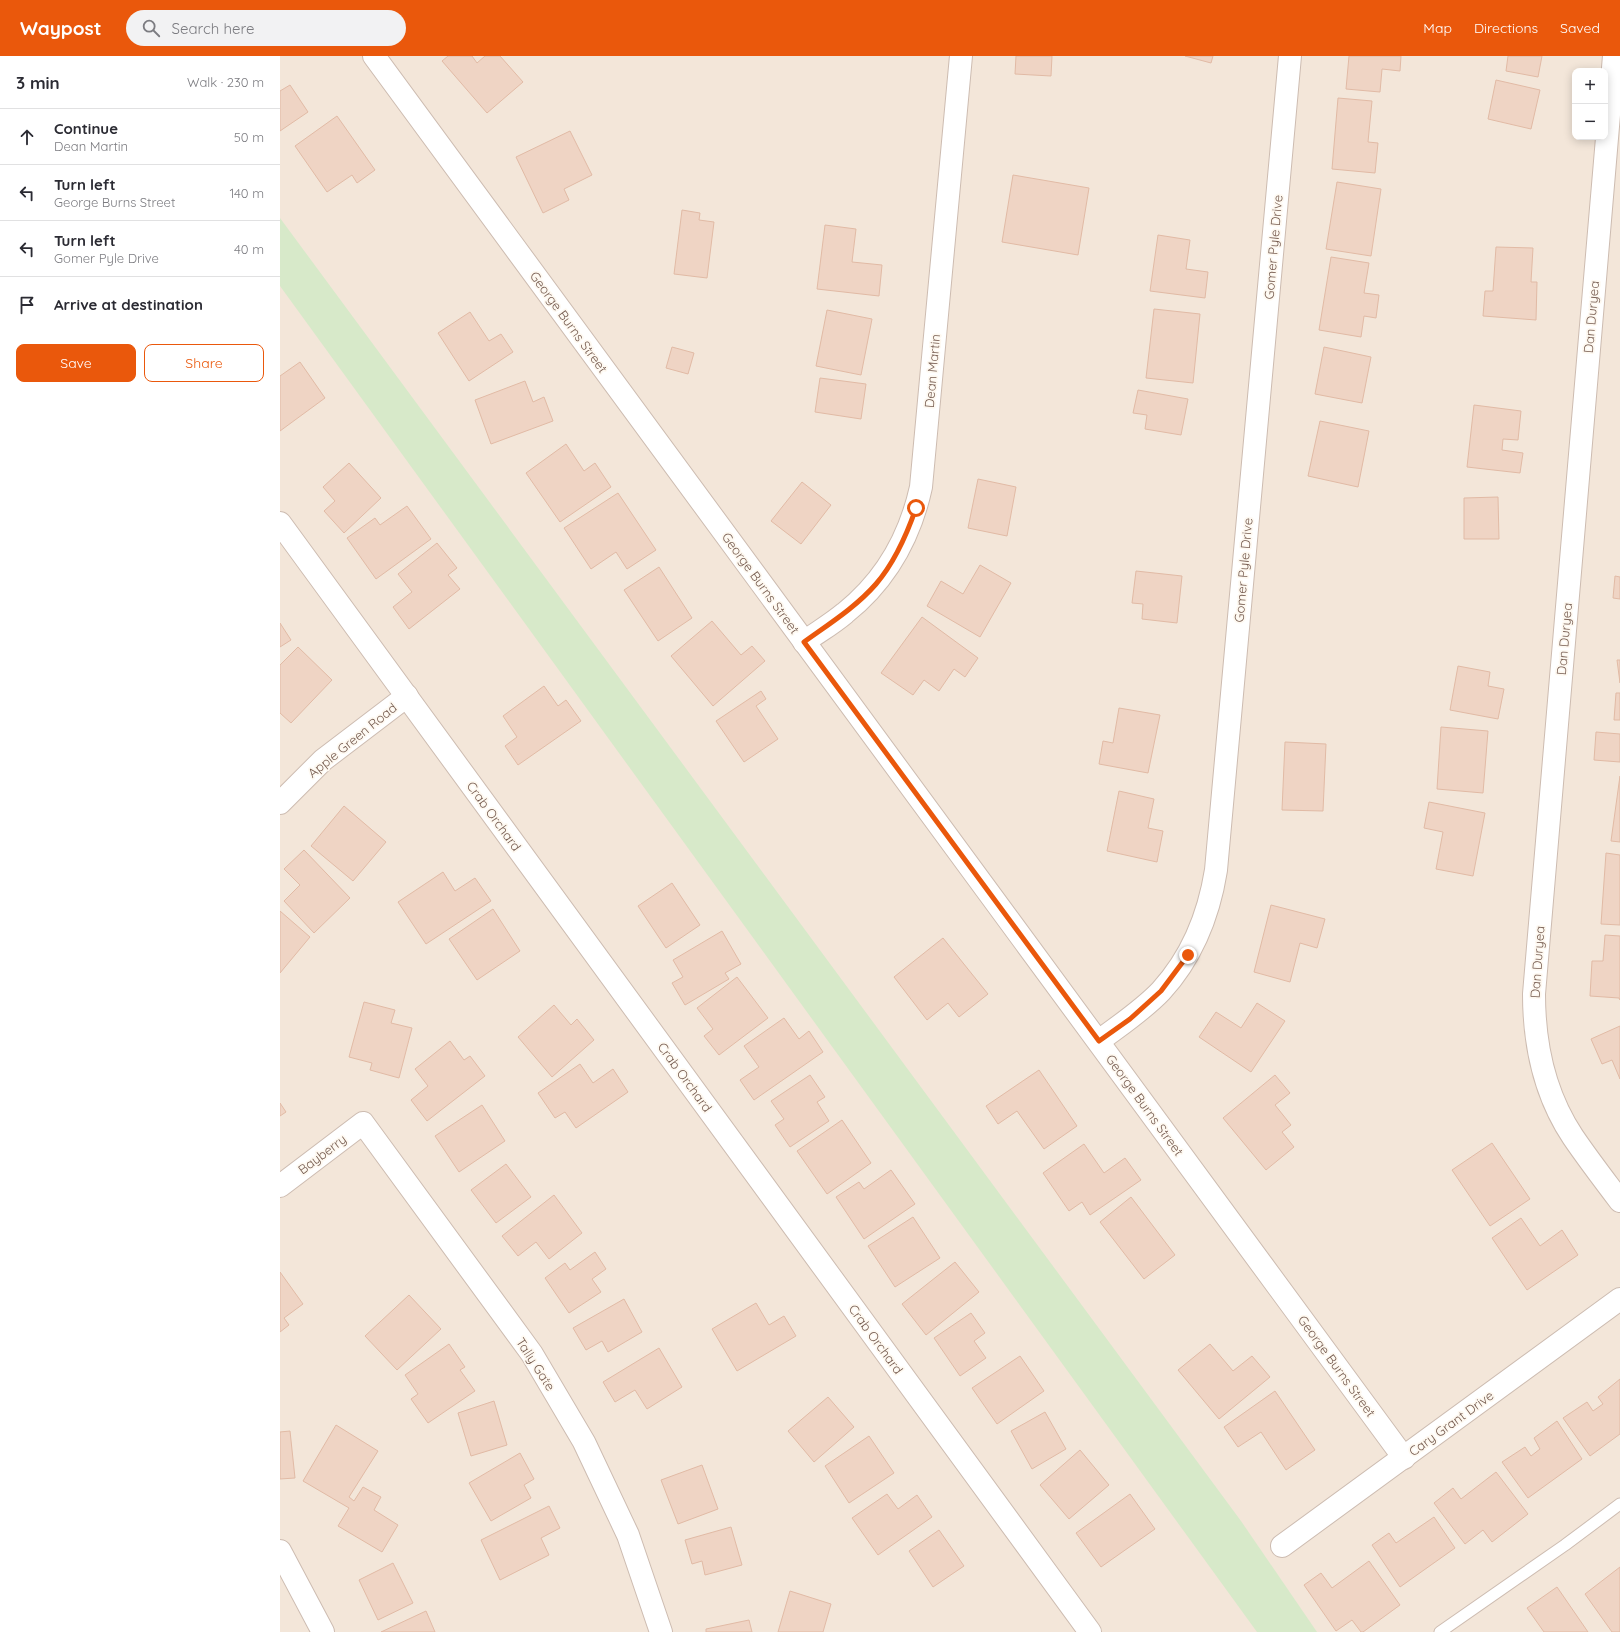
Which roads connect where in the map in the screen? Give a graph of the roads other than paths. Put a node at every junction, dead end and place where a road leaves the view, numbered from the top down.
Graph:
1 (374, 56) edge
2 (960, 56) edge
3 (1290, 56) edge
4 (1614, 56) edge
5 (280, 523) edge
6 (804, 642) junction
7 (407, 696) junction
8 (280, 802) edge
9 (1099, 1041) junction
10 (363, 1123) joint
11 (280, 1186) edge
12 (1620, 1201) edge
13 (1620, 1299) edge
14 (1404, 1458) junction
15 (1620, 1504) edge
16 (1282, 1546) dead end
17 (280, 1551) edge
18 (323, 1632) edge
19 (661, 1632) edge
20 (1090, 1632) edge
21 (1440, 1632) edge

1 - 6 street, George Burns Street
2 - 6 street, Dean Martin
3 - 9 street, Gomer Pyle Drive
4 - 12 street, Dan Duryea
5 - 7 street, Crab Orchard
6 - 9 street, George Burns Street
7 - 8 street, Apple Green Road
7 - 20 street, Crab Orchard
9 - 14 street, George Burns Street
10 - 11 street, Bayberry
10 - 19 street, Tally Gate
13 - 14 street, Cary Grant Drive
14 - 16 street, Cary Grant Drive
15 - 21 lane
17 - 18 street

